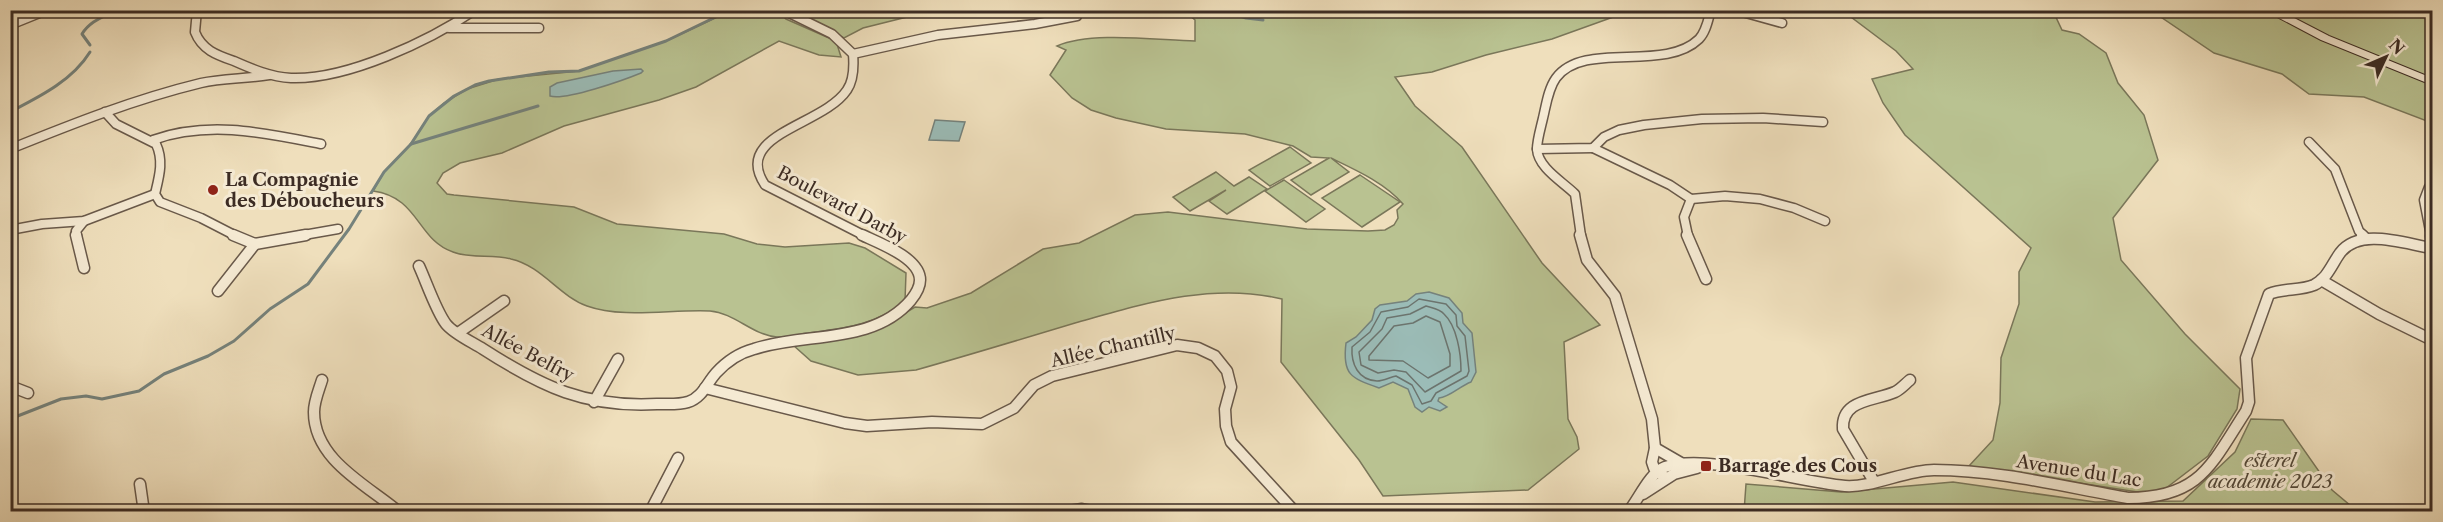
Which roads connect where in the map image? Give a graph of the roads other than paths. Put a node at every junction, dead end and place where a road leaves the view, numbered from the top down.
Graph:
1 (47, 10) edge
2 (197, 10) edge
3 (475, 10) edge
4 (783, 10) edge
5 (1078, 10) edge
6 (1711, 10) edge
7 (1735, 10) edge
8 (2270, 10) edge
9 (1782, 23) dead end
10 (10, 25) edge
11 (449, 28) junction
12 (539, 28) dead end
13 (853, 54) junction
14 (269, 75) junction
15 (2433, 82) edge
16 (105, 112) junction
17 (1823, 122) dead end
18 (153, 140) junction
19 (2309, 142) dead end
20 (321, 144) dead end
21 (1593, 148) junction
22 (10, 149) edge
23 (1537, 149) junction
24 (2429, 187) dead end
25 (155, 194) junction
26 (1691, 199) junction
27 (84, 221) junction
28 (1825, 221) dead end
29 (338, 229) dead end
30 (10, 230) edge
31 (2366, 239) junction
32 (2433, 242) edge
33 (255, 244) junction
34 (2433, 248) edge
35 (419, 266) dead end
36 (84, 268) dead end
37 (1706, 279) dead end
38 (2321, 280) junction
39 (218, 291) dead end
40 (504, 301) dead end
41 (458, 333) junction
42 (2433, 340) edge
43 (618, 359) dead end
44 (322, 380) dead end
45 (1910, 380) dead end
46 (10, 386) edge
47 (705, 388) junction
48 (28, 393) dead end
49 (698, 399) joint
50 (594, 402) junction
51 (1655, 448) junction
52 (678, 458) dead end
53 (1681, 463) junction
54 (1706, 466) junction
55 (1666, 472) junction
56 (1874, 480) junction
57 (140, 484) dead end
58 (144, 512) edge
59 (399, 512) edge
60 (650, 512) edge
61 (1063, 512) edge
62 (1097, 512) edge
63 (1295, 512) edge
64 (1628, 512) edge

1 - 10 street
2 - 14 street
3 - 11 street
4 - 13 street
5 - 13 street
6 - 23 street
7 - 9 street
8 - 15 main road
11 - 12 street
11 - 14 street
13 - 47 street, Boulevard Darby
14 - 16 street
16 - 18 street
16 - 22 street
17 - 21 street
18 - 20 street
18 - 25 street
19 - 31 street
21 - 23 street
21 - 26 street
23 - 51 street
24 - 32 street
25 - 27 street
25 - 33 street
26 - 28 street
26 - 37 street
27 - 30 street
27 - 36 street
29 - 33 street
31 - 34 street
31 - 38 street
33 - 39 street
35 - 41 street, Allée Belfry
38 - 42 street
38 - 56 street, Avenue du Lac
40 - 41 street
41 - 50 street, Allée Belfry
43 - 50 street
44 - 59 street
45 - 56 street
46 - 48 street
47 - 49 street, Boulevard Darby
47 - 63 street, Allée Chantilly
49 - 50 street, Allée Belfry
51 - 53 street
51 - 55 street
52 - 60 street
53 - 54 street, Avenue du Lac
53 - 55 street, Avenue du Lac
54 - 55 street, Avenue du Lac
54 - 56 street, Avenue du Lac
55 - 64 street, Avenue du Lac
57 - 58 street
61 - 62 street

